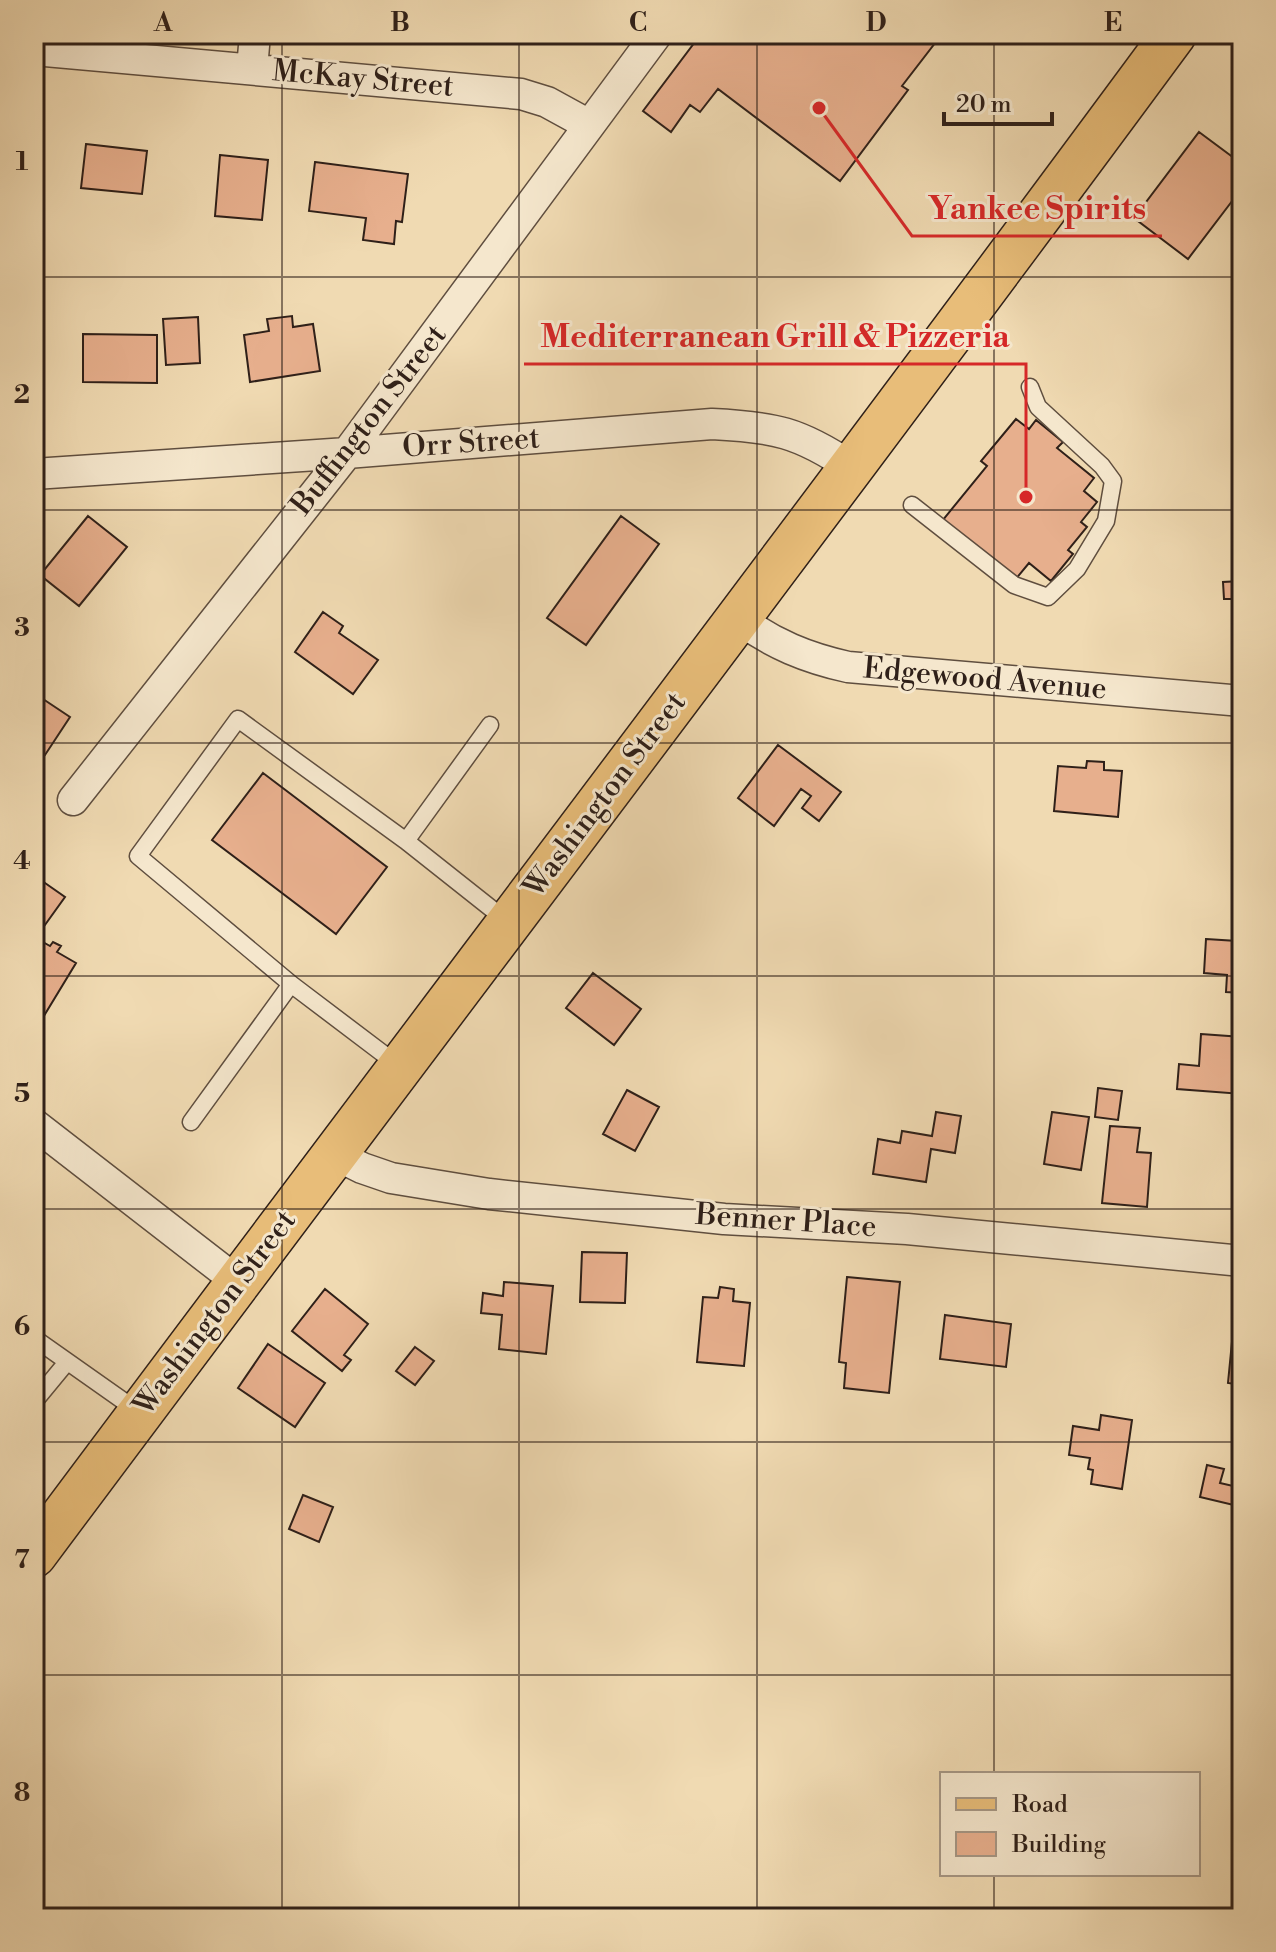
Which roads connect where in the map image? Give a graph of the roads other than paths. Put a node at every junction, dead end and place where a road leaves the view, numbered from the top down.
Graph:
1 (255, 34) edge
2 (657, 34) edge
3 (1174, 34) edge
4 (34, 50) edge
5 (252, 69) junction
6 (589, 125) junction
7 (1030, 387) dead end
8 (347, 453) junction
9 (851, 467) junction
10 (34, 474) edge
11 (912, 505) dead end
12 (739, 619) junction
13 (1242, 701) edge
14 (490, 725) dead end
15 (73, 800) dead end
16 (406, 841) junction
17 (508, 922) junction
18 (291, 984) junction
19 (402, 1068) junction
20 (191, 1122) dead end
21 (34, 1124) edge
22 (336, 1155) junction
23 (1242, 1261) edge
24 (238, 1282) junction
25 (34, 1338) edge
26 (67, 1362) junction
27 (34, 1402) edge
28 (140, 1413) junction
29 (34, 1555) edge

1 - 5 street
2 - 6 street, Buffington Street
3 - 9 main road, Washington Street
4 - 5 street, McKay Street
5 - 6 street, McKay Street
6 - 8 street, Buffington Street
7 - 11 lane
8 - 9 street, Orr Street
8 - 10 street, Orr Street
8 - 15 street, Buffington Street
9 - 12 main road, Washington Street
12 - 13 street, Edgewood Avenue
12 - 17 main road, Washington Street
14 - 16 lane
16 - 17 lane
16 - 18 lane
17 - 19 main road, Washington Street
18 - 19 lane
18 - 20 lane
19 - 22 main road, Washington Street
21 - 24 street
22 - 23 street, Benner Place
22 - 24 main road, Washington Street
24 - 28 main road, Washington Street
25 - 26 lane
26 - 27 lane
26 - 28 lane
28 - 29 main road, Washington Street

